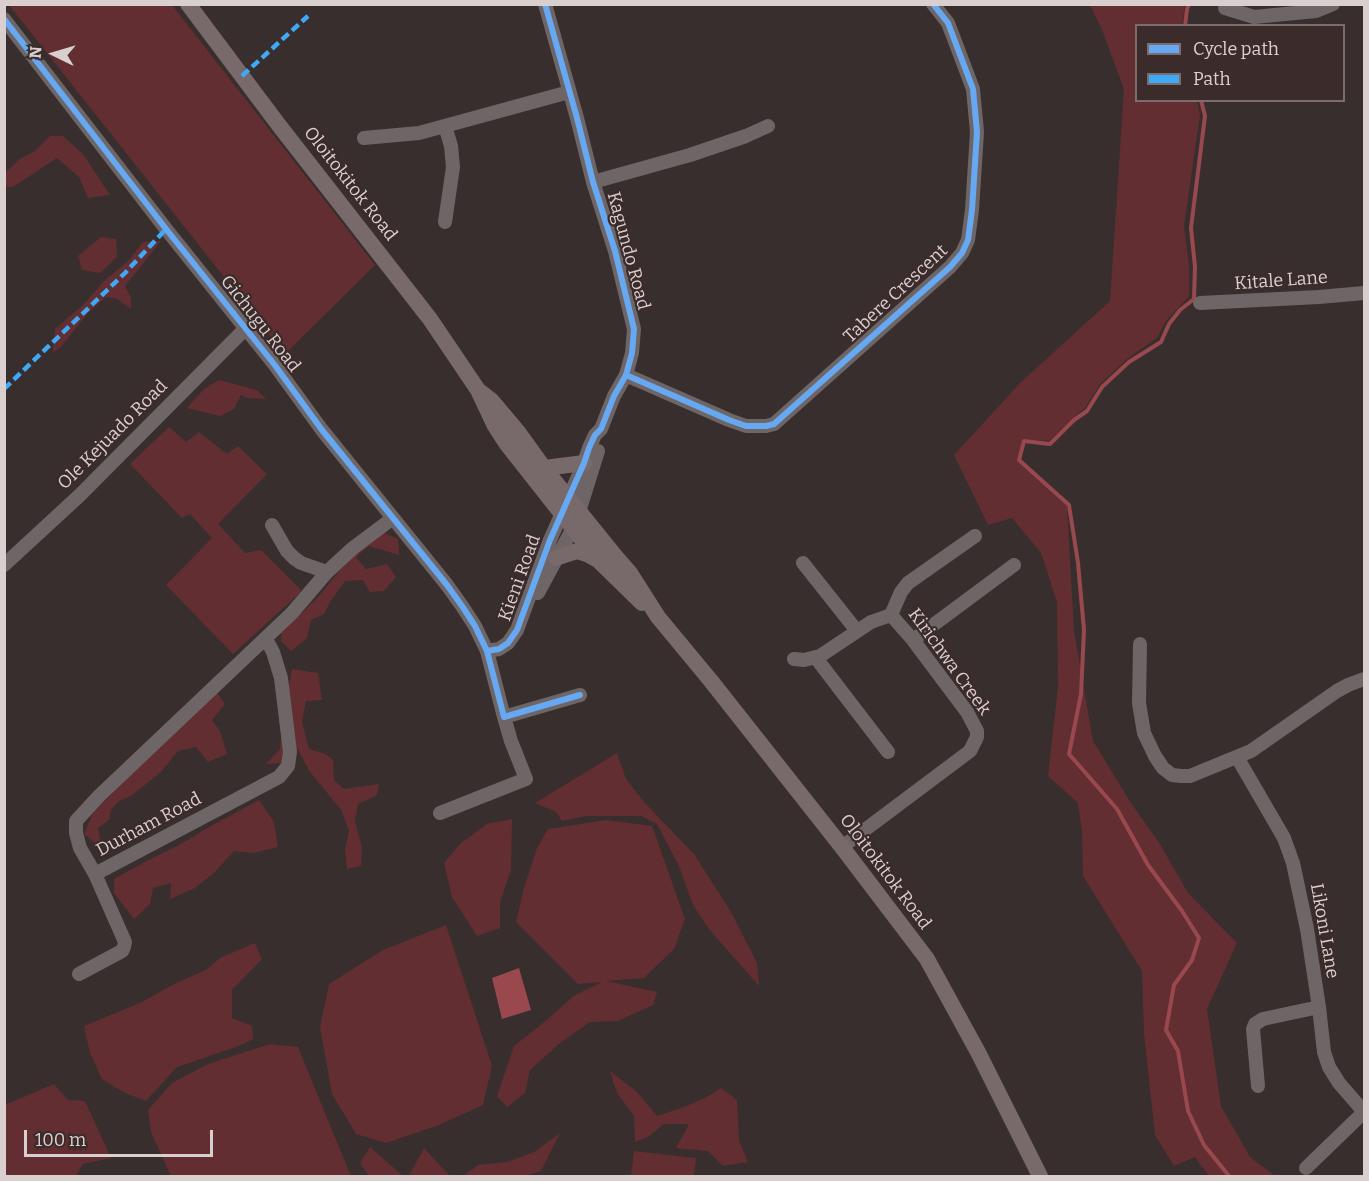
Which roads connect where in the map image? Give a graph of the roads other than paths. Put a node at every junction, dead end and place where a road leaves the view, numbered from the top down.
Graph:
1 (188, 4) edge
2 (545, 4) edge
3 (933, 4) edge
4 (1226, 4) edge
5 (1333, 4) edge
6 (4, 19) edge
7 (569, 92) junction
8 (445, 126) junction
9 (768, 126) dead end
10 (364, 138) dead end
11 (593, 182) junction
12 (445, 222) dead end
13 (1365, 293) edge
14 (1200, 303) dead end
15 (246, 328) junction
16 (626, 375) junction
17 (478, 390) junction
18 (601, 429) junction
19 (584, 463) junction
20 (544, 468) junction
21 (565, 505) junction
22 (579, 512) junction
23 (393, 518) junction
24 (272, 525) dead end
25 (573, 528) junction
26 (975, 536) dead end
27 (556, 558) junction
28 (599, 561) junction
29 (803, 562) dead end
30 (4, 565) edge
31 (1014, 565) dead end
32 (327, 572) junction
33 (525, 612) junction
34 (891, 615) junction
35 (658, 617) junction
36 (857, 631) junction
37 (266, 639) junction
38 (913, 640) junction
39 (1140, 644) dead end
40 (487, 651) junction
41 (816, 657) junction
42 (794, 659) dead end
43 (1365, 679) edge
44 (580, 695) dead end
45 (504, 717) junction
46 (888, 752) dead end
47 (1237, 758) junction
48 (440, 813) dead end
49 (842, 847) junction
50 (95, 874) junction
51 (79, 974) dead end
52 (1319, 1007) junction
53 (1258, 1086) dead end
54 (1364, 1112) edge
55 (1306, 1168) dead end
56 (1040, 1176) edge

1 - 17 main road, Oloitokitok Road
2 - 7 street, Kagundo Road
3 - 16 street, Tabere Crescent
4 - 5 street
6 - 15 street, Gichugu Road
7 - 8 street
7 - 11 street, Kagundo Road
8 - 10 street
8 - 12 street
9 - 11 street
11 - 16 street, Kagundo Road
13 - 14 street, Kitale Lane
15 - 23 street, Gichugu Road
15 - 30 street, Ole Kejuado Road
16 - 18 street, Kagundo Road
17 - 20 main road, Oloitokitok Road
17 - 21 main road, Oloitokitok Road
18 - 19 street, Kagundo Road
18 - 22 street, Kagundo Road
19 - 20 main road
19 - 21 street, Kagundo Road
20 - 21 main road, Oloitokitok Road
21 - 22 main road, Oloitokitok Road
21 - 25 main road, Oloitokitok Road
21 - 33 street, Kieni Road
22 - 25 street, Kieni Road
22 - 35 main road, Oloitokitok Road
23 - 32 street, Durham Road
23 - 40 street, Gichugu Road
24 - 32 street
25 - 27 street, Kieni Road
25 - 28 main road, Oloitokitok Road
26 - 34 street
27 - 28 main road
27 - 33 street, Kieni Road
28 - 35 main road, Oloitokitok Road
29 - 36 street
31 - 38 street
32 - 37 street, Durham Road
33 - 40 street, Kieni Road
34 - 36 street, Kirichwa Creek
34 - 38 street, Kirichwa Creek
35 - 49 main road, Oloitokitok Road
36 - 41 street, Kirichwa Creek
37 - 50 street, Durham Road
37 - 50 street, Durham Road
38 - 49 street, Kirichwa Creek
39 - 47 street
40 - 45 street
41 - 42 street, Kirichwa Creek
41 - 46 street
43 - 47 street
44 - 45 street
45 - 48 street
47 - 52 street, Likoni Lane
49 - 56 main road, Oloitokitok Road
50 - 51 street
52 - 53 street
52 - 54 street, Likoni Lane
54 - 55 street

